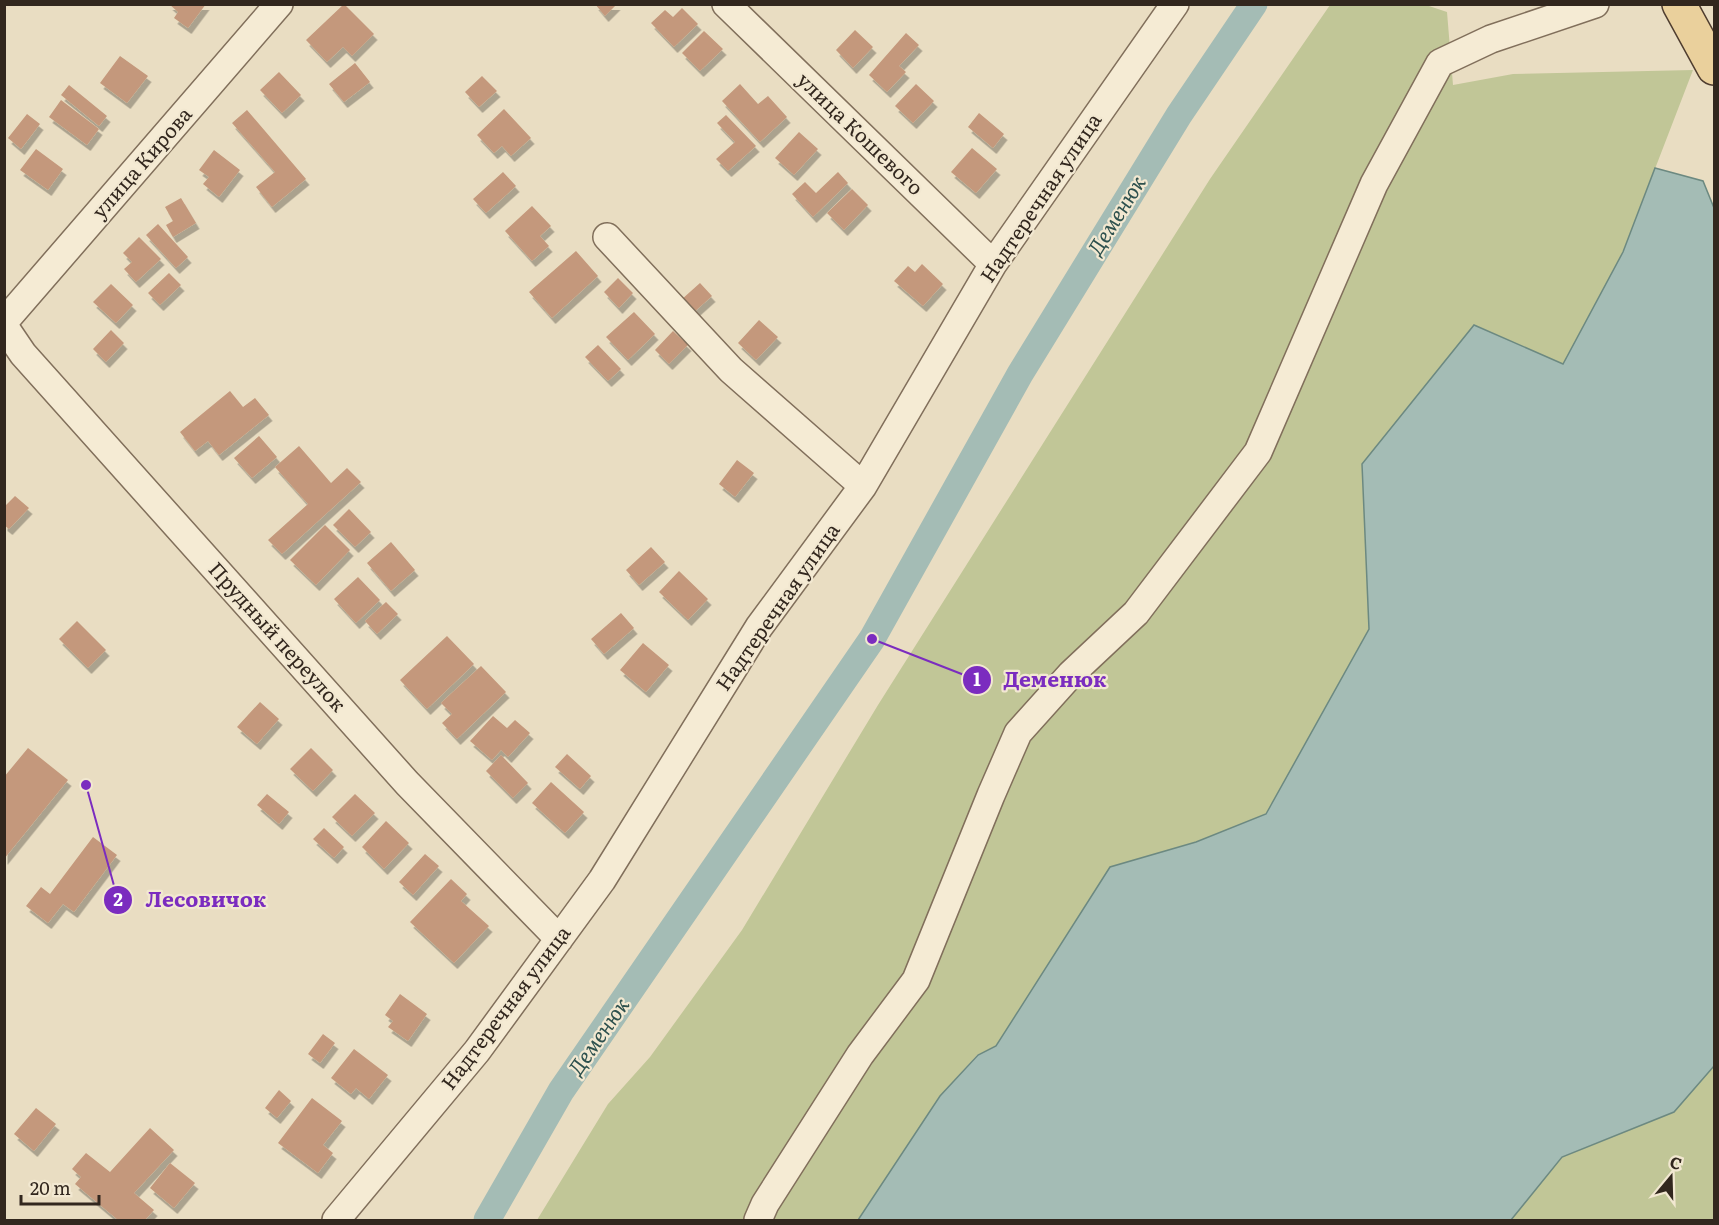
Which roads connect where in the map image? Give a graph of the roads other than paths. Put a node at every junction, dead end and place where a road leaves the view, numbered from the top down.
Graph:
1 (279, 4) edge
2 (726, 4) edge
3 (1175, 4) edge
4 (1594, 4) edge
5 (1679, 4) edge
6 (1714, 69) edge
7 (607, 237) dead end
8 (993, 264) junction
9 (4, 324) edge
10 (863, 486) junction
11 (559, 939) junction
12 (336, 1221) edge
13 (758, 1221) edge

1 - 9 street, улица Кирова
2 - 8 street, улица Кошевого
3 - 8 street, Надтеречная улица
4 - 13 street
5 - 6 main road
7 - 10 street
8 - 10 street, Надтеречная улица
9 - 11 street, Прудный переулок
10 - 11 street, Надтеречная улица
11 - 12 street, Надтеречная улица

